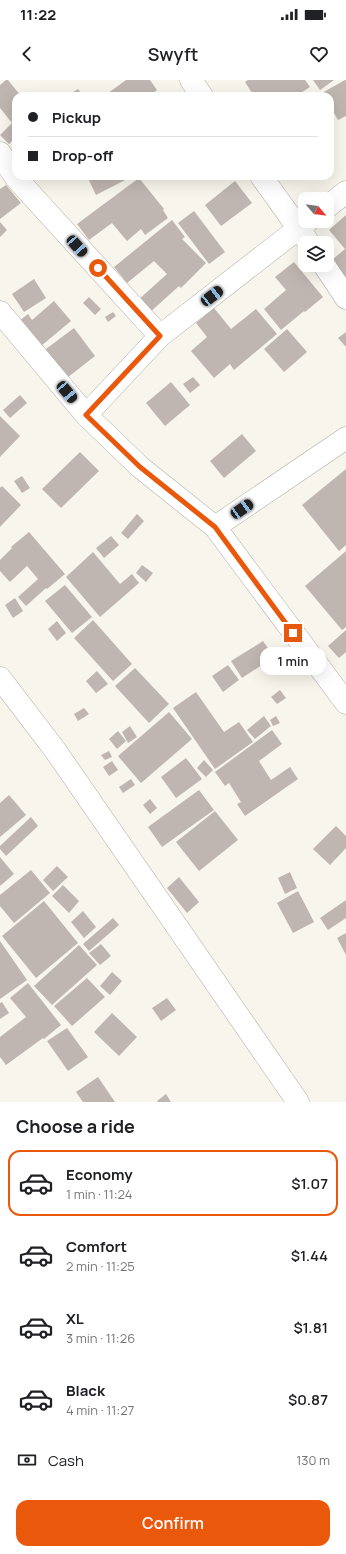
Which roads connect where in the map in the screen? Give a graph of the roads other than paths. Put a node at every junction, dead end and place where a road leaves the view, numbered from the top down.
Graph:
1 (191, 80) edge
2 (199, 92) edge
3 (0, 153) edge
4 (12, 172) edge
5 (18, 180) edge
6 (264, 180) edge
7 (346, 192) edge
8 (334, 201) edge
9 (305, 231) edge
10 (329, 272) edge
11 (346, 298) edge
12 (0, 312) edge
13 (160, 336) junction
14 (86, 415) junction
15 (346, 438) edge
16 (215, 527) junction
17 (0, 678) edge
18 (346, 704) edge
19 (298, 1102) edge

1 - 2 street
3 - 4 street
5 - 13 street
6 - 9 street
7 - 8 street
9 - 13 street
10 - 11 street
12 - 14 street
13 - 14 street
14 - 16 street
15 - 16 street
16 - 18 street
17 - 19 street

